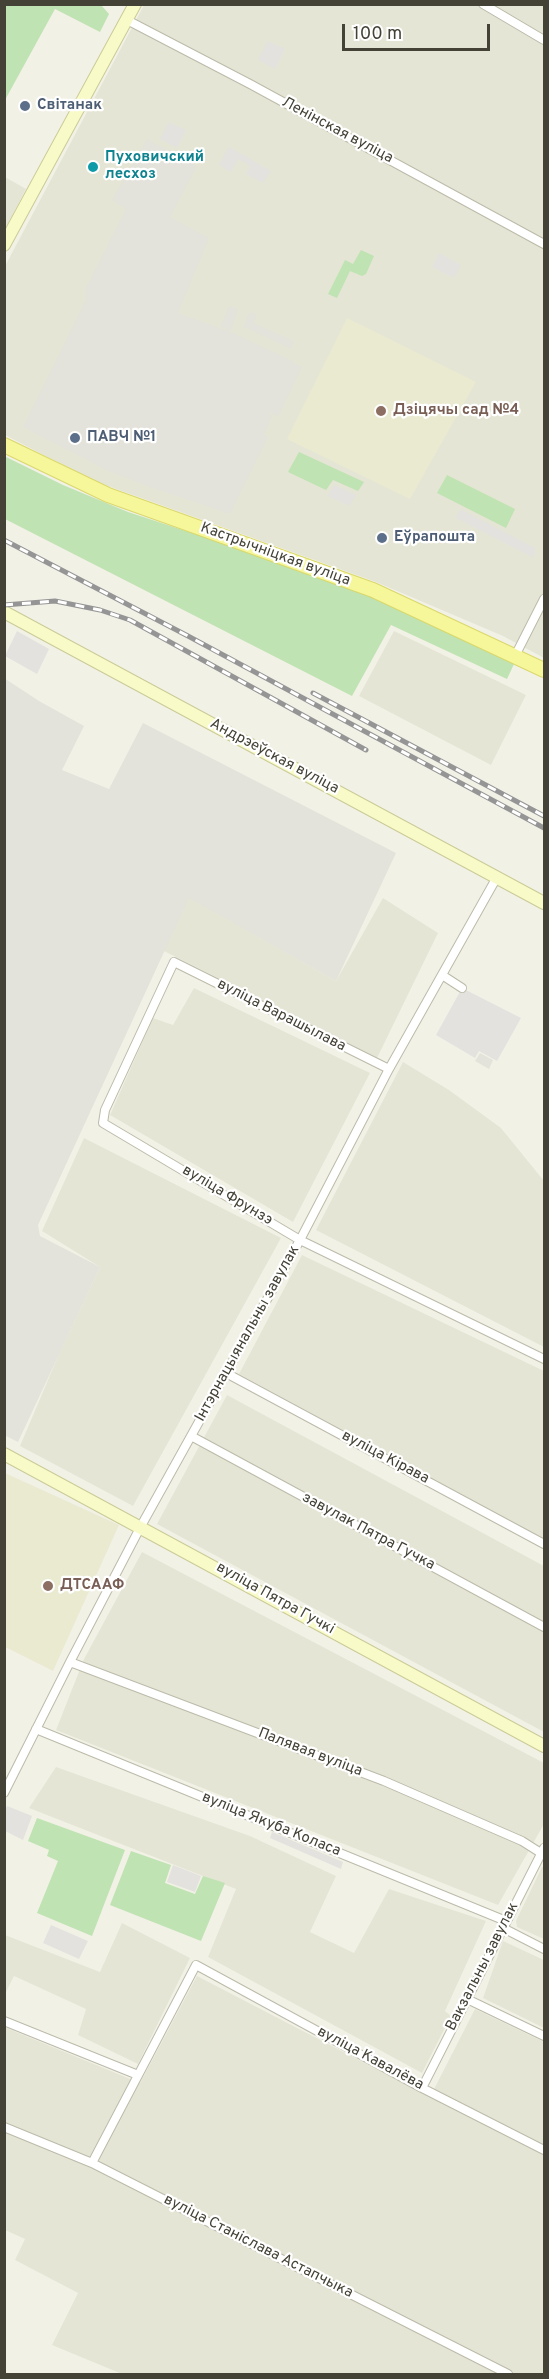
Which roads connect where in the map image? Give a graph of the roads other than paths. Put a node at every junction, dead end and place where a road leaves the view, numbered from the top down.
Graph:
1 (135, 4) edge
2 (483, 4) edge
3 (127, 20) junction
4 (544, 40) edge
5 (544, 244) edge
6 (4, 245) edge
7 (4, 445) edge
8 (544, 599) edge
9 (4, 612) edge
10 (514, 656) junction
11 (544, 670) edge
12 (497, 878) junction
13 (544, 903) edge
14 (174, 962) joint
15 (442, 975) junction
16 (462, 988) dead end
17 (389, 1070) junction
18 (300, 1240) junction
19 (544, 1359) edge
20 (226, 1373) junction
21 (191, 1436) junction
22 (4, 1454) edge
23 (141, 1526) junction
24 (544, 1544) edge
25 (544, 1627) edge
26 (70, 1662) junction
27 (36, 1729) junction
28 (544, 1746) edge
29 (4, 1793) edge
30 (544, 1852) edge
31 (504, 1924) junction
32 (544, 1949) edge
33 (466, 1999) junction
34 (4, 2021) edge
35 (544, 2036) edge
36 (138, 2075) junction
37 (422, 2088) junction
38 (4, 2127) edge
39 (544, 2150) edge
40 (92, 2163) junction
41 (508, 2374) edge

1 - 3 main road
2 - 4 street
3 - 5 street, Ленінская вуліца
3 - 6 main road
7 - 10 main road, Кастрычніцкая вуліца
8 - 10 street
9 - 12 main road, Андрэеўская вуліца
10 - 11 main road, Кастрычніцкая вуліца
12 - 13 main road, Андрэеўская вуліца
12 - 15 street, Інтэрнацыянальны завулак
14 - 17 street, вуліца Варашылава
14 - 18 street, вуліца Фрунзэ
15 - 16 street
15 - 17 street, Інтэрнацыянальны завулак
17 - 18 street, Інтэрнацыянальны завулак
18 - 19 street, вуліца Фрунзэ
18 - 20 street, Інтэрнацыянальны завулак
20 - 21 street, Інтэрнацыянальны завулак
20 - 24 street, вуліца Кірава
21 - 23 street, Інтэрнацыянальны завулак
21 - 25 street, завулак Пятра Гучка
22 - 23 main road, вуліца Пятра Гучкі
23 - 26 street, Інтэрнацыянальны завулак
23 - 28 main road, вуліца Пятра Гучкі
26 - 27 street, Інтэрнацыянальны завулак
26 - 30 street, Палявая вуліца
27 - 29 street, Інтэрнацыянальны завулак
27 - 31 street, вуліца Якуба Коласа
30 - 31 street, Вакзальны завулак
31 - 32 street, вуліца Якуба Коласа
31 - 33 street, Вакзальны завулак
33 - 35 street
33 - 37 street, Вакзальны завулак
34 - 36 street
36 - 37 street, вуліца Кавалёва
36 - 40 street
37 - 39 street, вуліца Кавалёва
38 - 40 street, вуліца Станіслава Астапчыка
40 - 41 street, вуліца Станіслава Астапчыка

